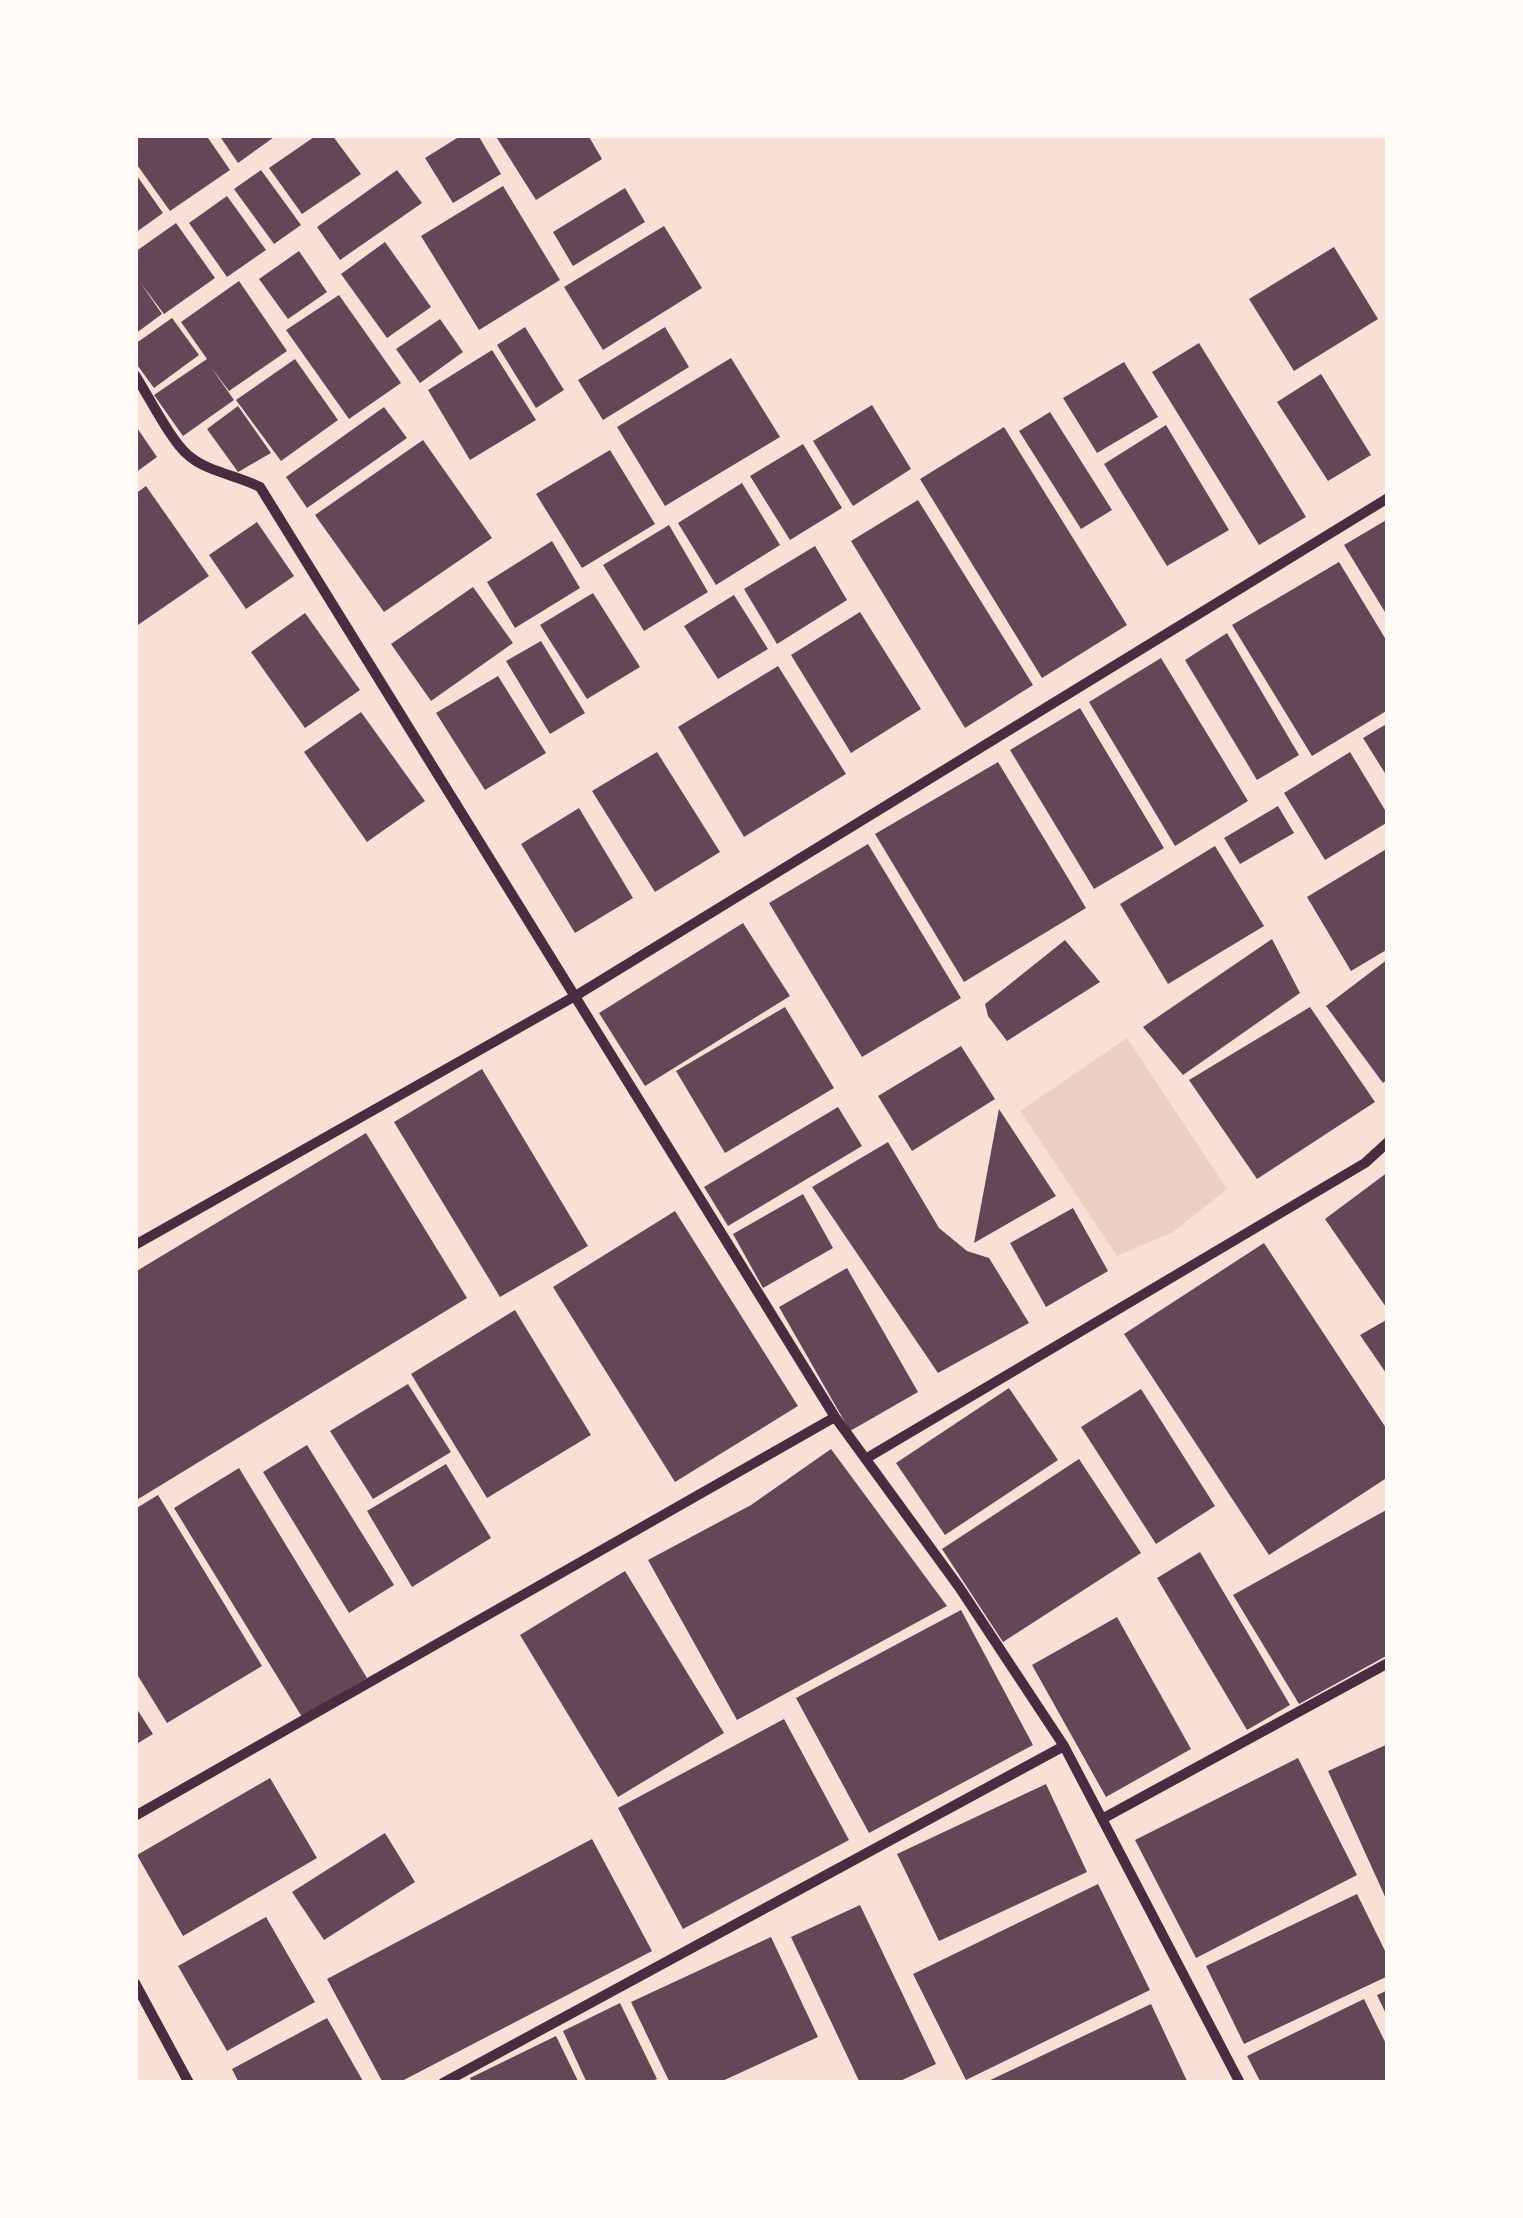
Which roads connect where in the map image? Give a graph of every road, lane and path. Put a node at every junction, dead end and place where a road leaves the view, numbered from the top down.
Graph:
1 (135, 375) edge
2 (1388, 498) edge
3 (577, 995) junction
4 (1388, 1142) edge
5 (135, 1245) edge
6 (836, 1417) junction
7 (866, 1458) junction
8 (1388, 1663) edge
9 (1064, 1746) junction
10 (135, 1816) edge
11 (1102, 1820) junction
12 (135, 1983) edge
13 (189, 2083) edge
14 (443, 2083) edge
15 (1240, 2083) edge

1 - 3 street
2 - 3 street
3 - 5 street
3 - 6 street
4 - 7 street
6 - 7 street
6 - 10 street
7 - 9 street
8 - 11 street
9 - 11 street
9 - 14 street
11 - 15 street
12 - 13 street

